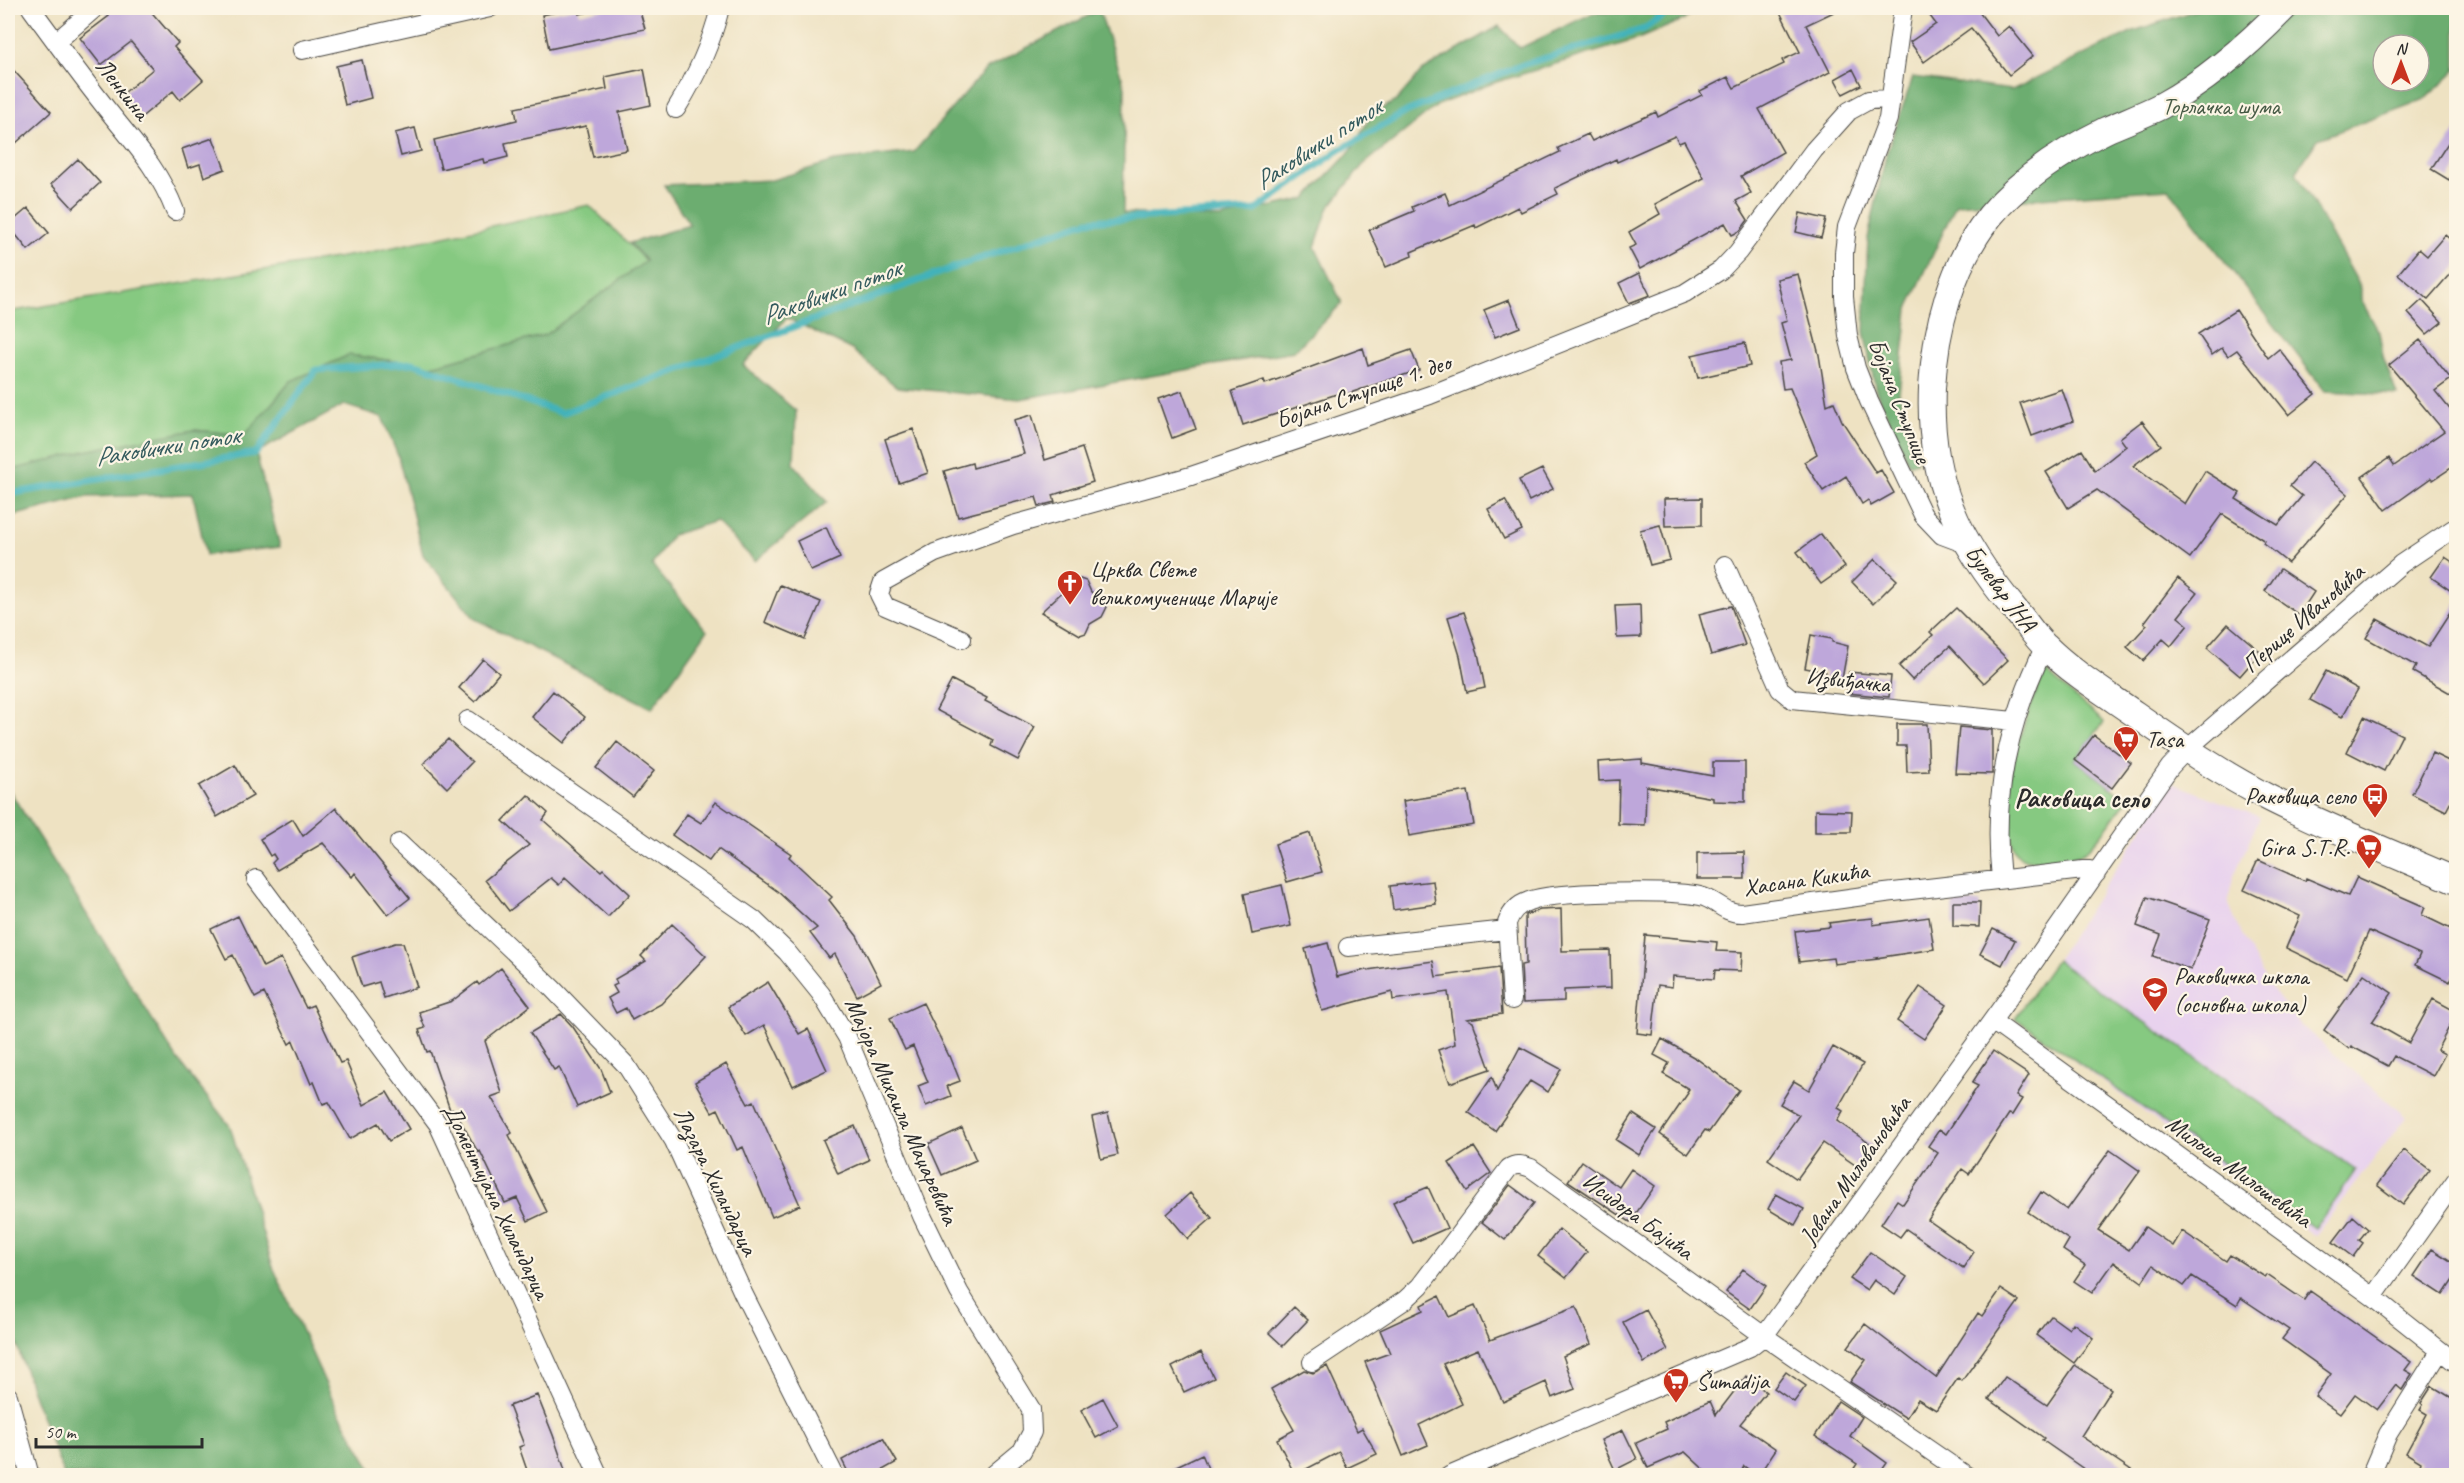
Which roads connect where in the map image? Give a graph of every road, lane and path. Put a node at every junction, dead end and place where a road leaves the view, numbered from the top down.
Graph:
1 (31, 8) edge
2 (95, 8) edge
3 (490, 8) edge
4 (720, 8) edge
5 (1903, 8) edge
6 (2284, 8) edge
7 (56, 42) junction
8 (302, 50) dead end
9 (1890, 99) junction
10 (676, 109) dead end
11 (176, 210) dead end
12 (2457, 527) edge
13 (1965, 540) junction
14 (1725, 565) dead end
15 (962, 639) dead end
16 (2045, 646) junction
17 (468, 720) dead end
18 (2014, 721) junction
19 (2186, 750) junction
20 (399, 843) dead end
21 (2096, 874) junction
22 (256, 879) dead end
23 (2001, 879) junction
24 (2457, 881) edge
25 (1507, 930) junction
26 (1348, 947) dead end
27 (1512, 1000) dead end
28 (1992, 1021) junction
29 (2457, 1180) edge
30 (2373, 1297) junction
31 (1764, 1336) junction
32 (2440, 1351) junction
33 (1312, 1362) dead end
34 (2457, 1363) edge
35 (8, 1396) edge
36 (30, 1476) edge
37 (599, 1476) edge
38 (835, 1476) edge
39 (992, 1476) edge
40 (1449, 1476) edge
41 (1967, 1476) edge
42 (2370, 1476) edge

1 - 7 street, Ленкина
2 - 7 street
3 - 8 street
4 - 10 street
5 - 9 street, Бојана Ступице
6 - 13 main road, Булевар ЈНА
7 - 11 street, Ленкина
9 - 13 street, Бојана Ступице
9 - 15 street, Бојана Ступице 1. део
12 - 19 street, Перице Ивановића
13 - 16 main road, Булевар ЈНА
14 - 18 street, Извиђачка
16 - 18 street
16 - 19 main road, Булевар ЈНА
17 - 39 street, Мајора Михаила Маџаревића
18 - 23 street
19 - 21 street, Јована Миловановића
19 - 24 main road, Булевар ЈНА
20 - 38 street, Лазара Хиландарца
21 - 23 street, Хасана Кикића
21 - 28 street, Јована Миловановића
22 - 37 street, Доментијана Хиландарца
23 - 25 street, Хасана Кикића
25 - 26 street
25 - 27 street
28 - 30 street, Милоша Милошевића
28 - 31 street, Јована Миловановића
29 - 30 street
30 - 32 street, Милоша Милошевића
31 - 33 street, Исидора Бајића
31 - 40 street, Јована Миловановића
31 - 41 street, Исидора Бајића
32 - 34 street, Милоша Милошевића
32 - 42 street
35 - 36 street

